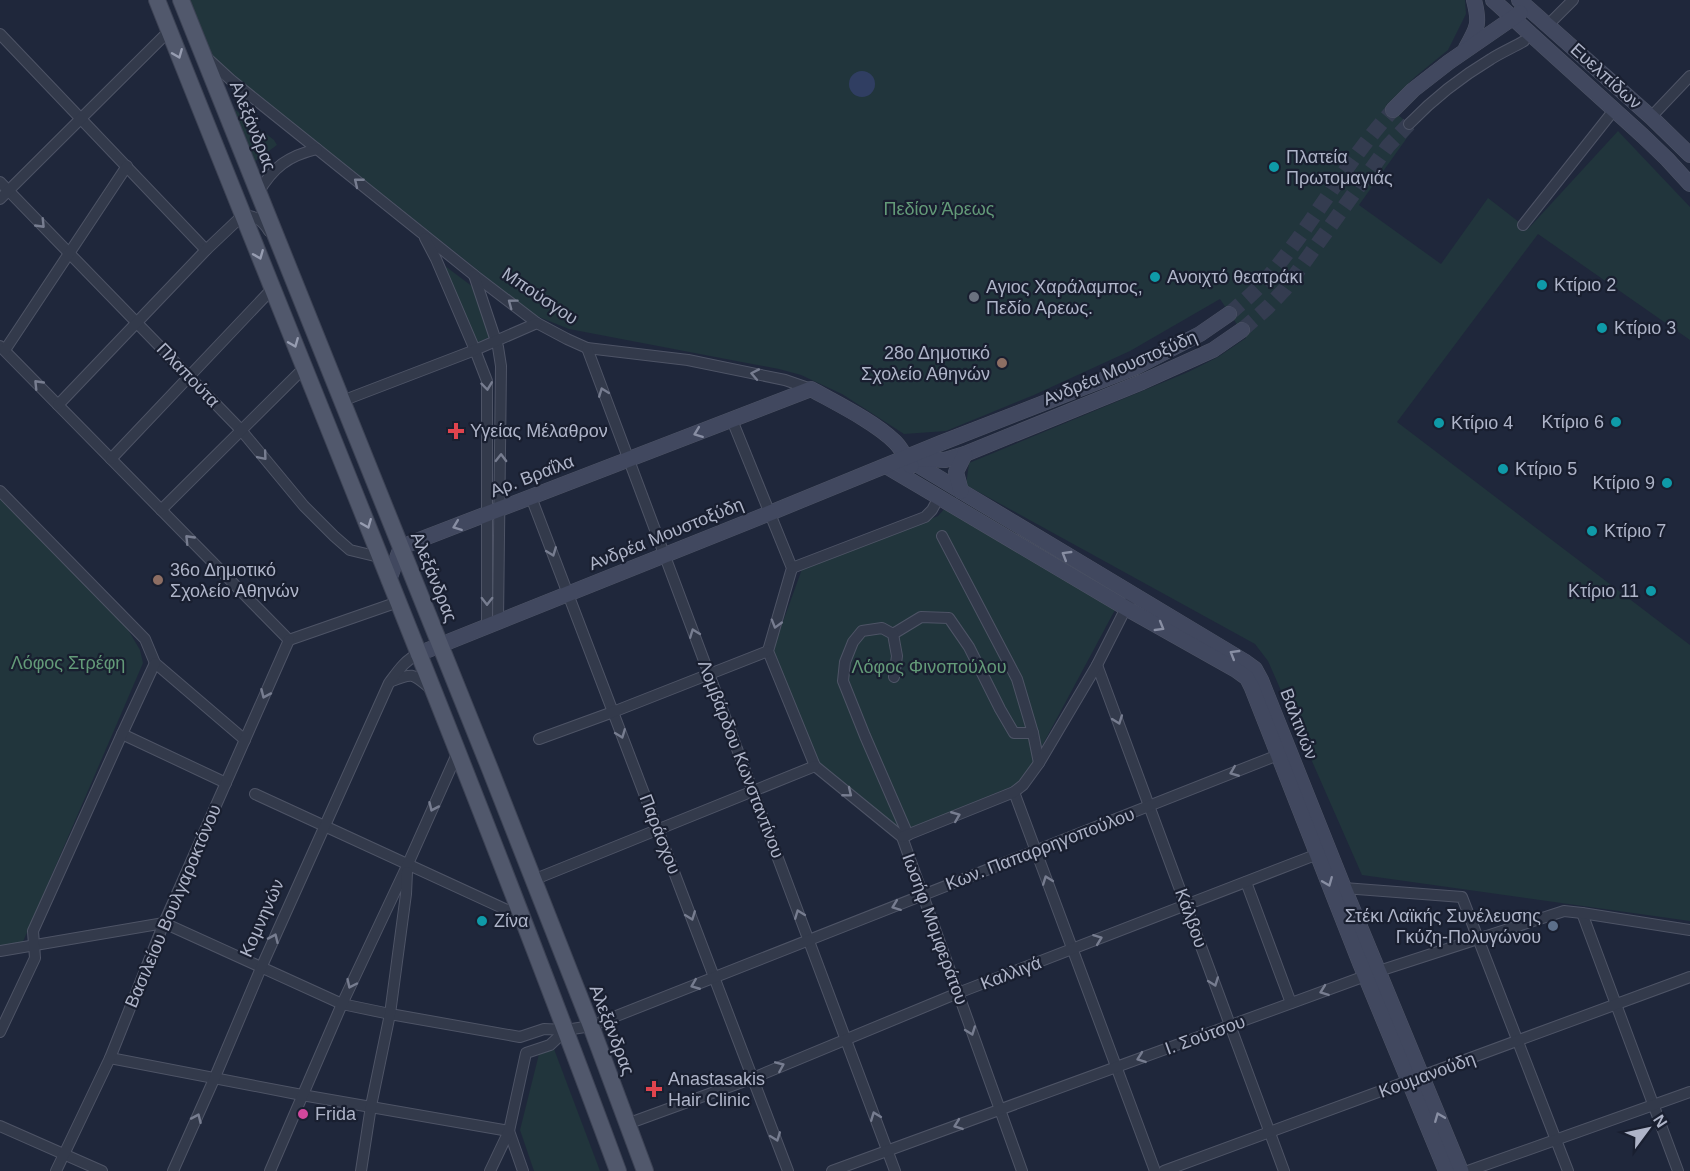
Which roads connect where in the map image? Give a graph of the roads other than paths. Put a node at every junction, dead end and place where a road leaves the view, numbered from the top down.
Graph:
1 (157, 0) edge
2 (181, 0) edge
3 (1474, 0) edge
4 (1493, 0) edge
5 (1573, 0) edge
6 (1523, 4) edge
7 (1513, 19) junction
8 (1547, 26) junction
9 (169, 30) junction
10 (0, 34) edge
11 (1529, 39) junction
12 (1464, 51) junction
13 (203, 55) junction
14 (1690, 76) edge
15 (1393, 110) tunnel mouth
16 (1614, 110) junction
17 (1651, 117) junction
18 (81, 119) junction
19 (1409, 124) tunnel mouth
20 (317, 149) junction
21 (1690, 155) edge
22 (127, 166) junction
23 (0, 182) edge
24 (1690, 184) edge
25 (8, 191) junction
26 (258, 193) junction
27 (0, 199) edge
28 (243, 215) junction
29 (1523, 225) dead end
30 (424, 235) junction
31 (206, 250) junction
32 (282, 252) junction
33 (69, 253) junction
34 (474, 275) junction
35 (272, 289) junction
36 (1229, 314) tunnel mouth
37 (136, 322) junction
38 (537, 323) junction
39 (1242, 330) tunnel mouth
40 (496, 341) junction
41 (2, 348) edge
42 (587, 348) junction
43 (476, 350) junction
44 (304, 368) junction
45 (189, 377) junction
46 (811, 389) junction
47 (342, 401) junction
48 (58, 405) junction
49 (732, 420) junction
50 (242, 430) junction
51 (965, 454) junction
52 (906, 458) junction
53 (111, 459) junction
54 (628, 459) junction
55 (886, 466) junction
56 (921, 486) junction
57 (0, 490) edge
58 (961, 491) junction
59 (531, 497) junction
60 (939, 497) junction
61 (161, 510) junction
62 (494, 512) junction
63 (770, 513) junction
64 (942, 536) dead end
65 (401, 547) junction
66 (664, 555) junction
67 (379, 557) junction
68 (792, 568) junction
69 (389, 580) junction
70 (568, 594) junction
71 (1130, 601) junction
72 (398, 602) junction
73 (493, 624) junction
74 (893, 634) junction
75 (289, 640) junction
76 (440, 645) junction
77 (768, 651) junction
78 (418, 654) junction
79 (155, 663) junction
80 (1097, 665) junction
81 (709, 674) junction
82 (894, 676) dead end
83 (389, 683) junction
84 (433, 691) junction
85 (613, 712) junction
86 (1033, 733) junction
87 (122, 734) junction
88 (539, 739) dead end
89 (245, 740) junction
90 (1283, 753) junction
91 (457, 754) junction
92 (1039, 763) junction
93 (814, 766) junction
94 (226, 783) junction
95 (753, 790) junction
96 (1014, 792) junction
97 (255, 794) dead end
98 (1149, 806) junction
99 (324, 827) junction
100 (658, 830) junction
101 (904, 836) junction
102 (1036, 851) junction
103 (1323, 852) junction
104 (407, 866) junction
105 (533, 880) junction
106 (1246, 882) junction
107 (1344, 888) junction
108 (922, 895) junction
109 (1186, 905) junction
110 (1582, 913) junction
111 (522, 917) junction
112 (164, 923) junction
113 (1690, 930) edge
114 (1478, 938) junction
115 (809, 940) junction
116 (34, 945) junction
117 (1072, 949) junction
118 (0, 951) edge
119 (261, 968) junction
120 (1373, 974) junction
121 (714, 977) junction
122 (1690, 977) edge
123 (958, 993) junction
124 (1291, 1003) junction
125 (342, 1004) junction
126 (1616, 1005) junction
127 (390, 1014) junction
128 (1230, 1025) junction
129 (591, 1026) junction
130 (566, 1030) junction
131 (0, 1032) edge
132 (520, 1037) junction
133 (846, 1038) junction
134 (1518, 1041) junction
135 (526, 1053) junction
136 (110, 1058) junction
137 (1116, 1067) junction
138 (215, 1077) junction
139 (753, 1077) junction
140 (1416, 1079) junction
141 (1690, 1092) edge
142 (302, 1095) junction
143 (1653, 1105) junction
144 (371, 1106) junction
145 (1000, 1110) junction
146 (627, 1124) junction
147 (0, 1126) edge
148 (509, 1131) junction
149 (1270, 1132) junction
150 (1556, 1140) junction
151 (888, 1151) junction
152 (63, 1154) junction
153 (56, 1171) edge
154 (102, 1171) edge
155 (173, 1171) edge
156 (270, 1171) edge
157 (361, 1171) edge
158 (490, 1171) edge
159 (523, 1171) edge
160 (618, 1171) edge
161 (645, 1171) edge
162 (788, 1171) edge
163 (832, 1171) edge
164 (895, 1171) edge
165 (1022, 1171) edge
166 (1155, 1171) edge
167 (1164, 1171) edge
168 (1284, 1171) edge
169 (1446, 1171) edge
170 (1461, 1171) edge
171 (1468, 1171) edge
172 (1568, 1171) edge
173 (1678, 1171) edge

1 - 9 main road
2 - 13 main road, Αλεξάνδρας
3 - 12 street
4 - 7 street, Ευελπίδων
5 - 8 street
6 - 7 street
6 - 8 street, Ευελπίδων
7 - 11 street, Ευελπίδων
7 - 12 street
8 - 11 street
8 - 17 street, Ευελπίδων
9 - 18 street
9 -> 28 main road
10 - 18 street
11 - 16 street, Ευελπίδων
11 - 19 street
12 - 15 street
13 - 20 street, Μπούσγου
13 - 26 main road, Αλεξάνδρας
14 - 17 street
16 - 24 street, Ευελπίδων
16 - 29 street
17 - 21 street, Ευελπίδων
18 - 22 street
18 - 25 street
20 - 26 street
30 -> 20 street, Μπούσγου
22 - 31 street
22 - 33 street
23 - 25 street, Πλαπούτα
25 - 27 street
25 -> 33 street, Πλαπούτα
26 - 32 main road, Αλεξάνδρας
28 - 31 street
28 - 32 street
28 -> 35 main road
30 - 34 street, Μπούσγου
30 - 43 street
31 - 37 street
32 - 47 main road, Αλεξάνδρας
33 - 37 street, Πλαπούτα
33 - 41 street
38 -> 34 street, Μπούσγου
34 - 40 street
35 -> 44 main road
35 - 45 street
36 - 52 street, Ανδρέα Μουστοξύδη
37 - 45 street, Πλαπούτα
37 - 48 street
38 - 40 street
38 - 42 street, Μπούσγου
39 - 51 street, Ανδρέα Μουστοξύδη
40 - 43 street
62 -> 40 street
48 -> 41 street
46 -> 42 street, Μπούσγου
54 -> 42 street, Λομβάρδου Κωνσταντίνου
43 - 47 street
43 -> 62 street
44 - 50 street
44 -> 67 main road
45 - 50 street, Πλαπούτα
45 - 53 street
46 - 49 street, Αρ. Βραΐλα
46 - 52 street, Μπούσγου
47 - 65 main road, Αλεξάνδρας
48 - 53 street
49 -> 54 street, Αρ. Βραΐλα
49 - 63 street
50 - 61 street
50 -> 67 street, Πλαπούτα
51 - 52 street, Ανδρέα Μουστοξύδη
51 - 58 street
52 - 55 street, Ανδρέα Μουστοξύδη
52 - 56 street
52 - 58 street, Βαλτινών
53 - 61 street
54 - 59 street, Αρ. Βραΐλα
54 - 66 street, Λομβάρδου Κωνσταντίνου
55 - 56 street, Βαλτινών
55 - 63 street, Ανδρέα Μουστοξύδη
56 - 60 street, Βαλτινών
57 - 79 street
71 -> 58 street, Βαλτινών
59 - 62 street, Αρ. Βραΐλα
59 -> 70 street, Παράσχου
60 - 68 street
60 - 71 street, Βαλτινών
75 -> 61 street
62 -> 65 street, Αρ. Βραΐλα
62 - 73 street
63 - 66 street, Ανδρέα Μουστοξύδη
63 - 68 street
64 - 86 street
65 - 69 street
65 - 76 main road, Αλεξάνδρας
66 - 70 street, Ανδρέα Μουστοξύδη
81 -> 66 street, Λομβάρδου Κωνσταντίνου
67 - 69 main road
68 -> 77 street
69 - 72 main road
70 - 73 street, Ανδρέα Μουστοξύδη
70 - 85 street, Παράσχου
71 - 80 street
71 - 90 street, Βαλτινών
72 - 75 street
72 - 78 main road
73 - 76 street, Ανδρέα Μουστοξύδη
74 - 82 street
74 - 86 street
74 - 101 street
75 -> 89 street, Βασιλείου Βουλγαροκτόνου
76 - 78 street, Κομνηνών
76 - 105 main road, Αλεξάνδρας
77 - 81 street
77 - 93 street, Ιωσήφ Μομφεράτου
78 - 83 street, Κομνηνών
78 - 84 main road
79 - 87 street
79 - 89 street
80 - 92 street
80 -> 98 street, Κάλβου
81 - 85 street
81 - 95 street, Λομβάρδου Κωνσταντίνου
83 - 84 street
83 - 99 street, Κομνηνών
84 - 91 main road
85 - 88 street
85 -> 100 street, Παράσχου
86 - 92 street
87 - 94 street
87 - 116 street
89 - 94 street, Βασιλείου Βουλγαροκτόνου
90 -> 98 street, Κων. Παπαρρηγοπούλου
90 - 103 street, Βαλτινών
91 -> 104 street
91 - 111 main road
92 - 96 street
93 - 95 street
93 -> 101 street, Ιωσήφ Μομφεράτου
94 - 112 street, Βασιλείου Βουλγαροκτόνου
95 - 100 street
115 -> 95 street, Λομβάρδου Κωνσταντίνου
101 -> 96 street
96 - 102 street
97 - 99 street
98 - 102 street, Κων. Παπαρρηγοπούλου
98 - 109 street, Κάλβου
99 - 104 street
119 -> 99 street, Κομνηνών
100 - 105 street
100 -> 121 street, Παράσχου
101 - 108 street, Ιωσήφ Μομφεράτου
102 - 108 street, Κων. Παπαρρηγοπούλου
117 -> 102 street
103 - 106 street, Καλλιγά
103 - 107 street, Βαλτινών
103 -> 120 street, Βαλτινών
104 - 111 street
104 -> 125 street
104 - 127 street
105 - 129 main road, Αλεξάνδρας
106 - 109 street, Καλλιγά
106 - 124 street
107 - 114 street
107 - 120 street, Βαλτινών
108 -> 115 street, Κων. Παπαρρηγοπούλου
108 - 123 street, Ιωσήφ Μομφεράτου
117 -> 109 street, Καλλιγά
109 -> 128 street, Κάλβου
110 - 113 street, Ι. Σούτσου
110 - 114 street, Ι. Σούτσου
110 - 126 street
111 - 130 main road
112 - 116 street
112 - 119 street
112 - 136 street, Βασιλείου Βουλγαροκτόνου
114 - 120 street, Ι. Σούτσου
114 - 134 street
115 - 121 street, Κων. Παπαρρηγοπούλου
115 - 133 street, Λομβάρδου Κωνσταντίνου
116 - 118 street
116 - 131 street
117 - 123 street, Καλλιγά
117 - 137 street
119 - 125 street
119 - 138 street, Κομνηνών
120 -> 124 street, Ι. Σούτσου
120 - 140 street, Βαλτινών
121 -> 129 street, Κων. Παπαρρηγοπούλου
121 - 139 street, Παράσχου
122 - 126 street, Κουμανούδη
123 - 133 street, Καλλιγά
123 -> 145 street, Ιωσήφ Μομφεράτου
124 - 128 street, Ι. Σούτσου
125 - 127 street
125 - 142 street
126 - 134 street, Κουμανούδη
126 - 143 street
127 - 132 street
127 - 144 street
128 -> 137 street, Ι. Σούτσου
128 - 149 street, Κάλβου
129 - 130 street, Κων. Παπαρρηγοπούλου
129 - 146 main road, Αλεξάνδρας
130 - 132 street, Κων. Παπαρρηγοπούλου
130 - 135 street
130 - 160 main road
132 - 135 street
139 -> 133 street, Καλλιγά
151 -> 133 street, Λομβάρδου Κωνσταντίνου
134 - 140 street, Κουμανούδη
134 - 150 street
135 - 148 street
136 - 138 street
136 - 152 street, Βασιλείου Βουλγαροκτόνου
137 - 145 street, Ι. Σούτσου
137 - 166 street
138 - 142 street
155 -> 138 street, Κομνηνών
139 - 146 street, Καλλιγά
139 -> 162 street, Παράσχου
140 - 149 street, Κουμανούδη
140 - 169 street, Βαλτινών
170 -> 140 street, Βαλτινών
141 - 143 street
142 - 144 street
142 - 156 street
143 - 150 street
143 - 173 street
144 - 148 street
144 - 157 street
145 -> 151 street, Ι. Σούτσου
145 - 165 street, Ιωσήφ Μομφεράτου
146 - 161 main road, Αλεξάνδρας
147 - 152 street
148 - 158 street
148 - 159 street
149 - 167 street, Κουμανούδη
149 - 168 street, Κάλβου
150 - 171 street
150 - 172 street
151 - 163 street, Ι. Σούτσου
151 - 164 street, Λομβάρδου Κωνσταντίνου
152 - 153 street, Βασιλείου Βουλγαροκτόνου
152 - 154 street

